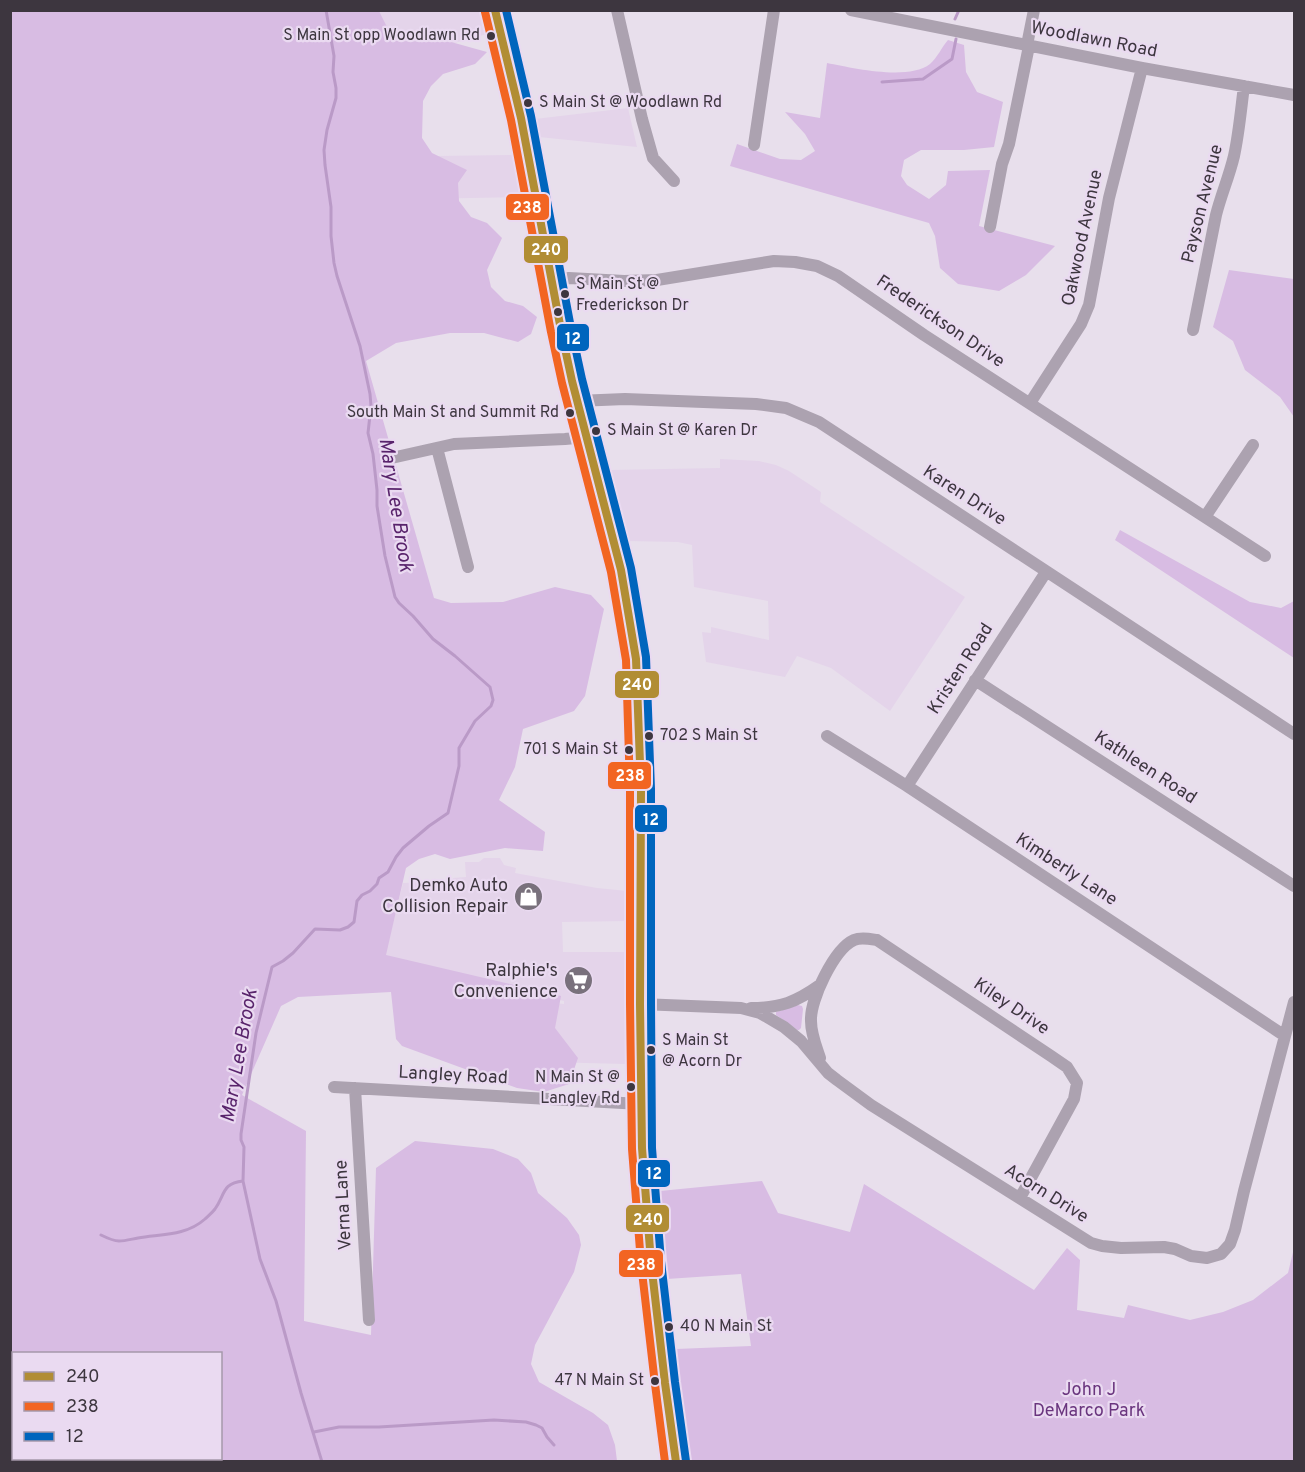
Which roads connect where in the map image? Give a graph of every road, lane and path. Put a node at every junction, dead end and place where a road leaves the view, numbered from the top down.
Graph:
1 (495, 10) edge
2 (617, 10) edge
3 (774, 10) edge
4 (1034, 10) edge
5 (852, 11) edge
6 (1028, 46) junction
7 (1142, 68) junction
8 (1244, 86) junction
9 (1294, 95) edge
10 (754, 145) dead end
11 (674, 181) dead end
12 (990, 227) dead end
13 (552, 280) junction
14 (1193, 330) dead end
15 (577, 401) junction
16 (1030, 403) junction
17 (586, 437) junction
18 (1253, 445) dead end
19 (437, 448) junction
20 (396, 458) dead end
21 (1205, 517) junction
22 (1265, 556) dead end
23 (468, 567) dead end
24 (1046, 572) junction
25 (975, 680) junction
26 (1294, 734) edge
27 (827, 736) dead end
28 (907, 786) junction
29 (1294, 886) edge
30 (820, 985) junction
31 (1294, 1002) edge
32 (640, 1004) junction
33 (741, 1008) junction
34 (1285, 1036) junction
35 (821, 1063) junction
36 (334, 1087) dead end
37 (355, 1088) junction
38 (641, 1104) junction
39 (1020, 1198) junction
40 (369, 1320) dead end
41 (676, 1461) edge

1 - 13 main road
2 - 11 street
3 - 10 street
4 - 6 street
5 - 6 street, Woodlawn Road
6 - 7 street, Woodlawn Road
6 - 12 street
7 - 8 street, Woodlawn Road
7 - 16 street, Oakwood Avenue
8 - 9 street, Woodlawn Road
8 - 14 street, Payson Avenue
13 - 15 main road
13 - 16 street, Frederickson Drive
15 - 17 main road
15 - 24 street, Karen Drive
16 - 21 street, Frederickson Drive
17 - 19 street
17 - 32 main road
18 - 21 street
19 - 20 street
19 - 23 street
21 - 22 street, Frederickson Drive
24 - 25 street, Kristen Road
24 - 26 street, Karen Drive
25 - 28 street, Kristen Road
25 - 29 street, Kathleen Road
27 - 28 street, Kimberly Lane
28 - 34 street, Kimberly Lane
30 - 33 street, Kiley Drive
30 - 35 street, Kiley Drive
30 - 39 street, Kiley Drive
31 - 34 street, Acorn Drive
32 - 33 street, Acorn Drive
32 - 38 main road
33 - 35 street, Acorn Drive
34 - 39 street, Acorn Drive
35 - 39 street, Acorn Drive
36 - 37 street, Langley Road
37 - 38 street, Langley Road
37 - 40 street, Verna Lane
38 - 41 main road

